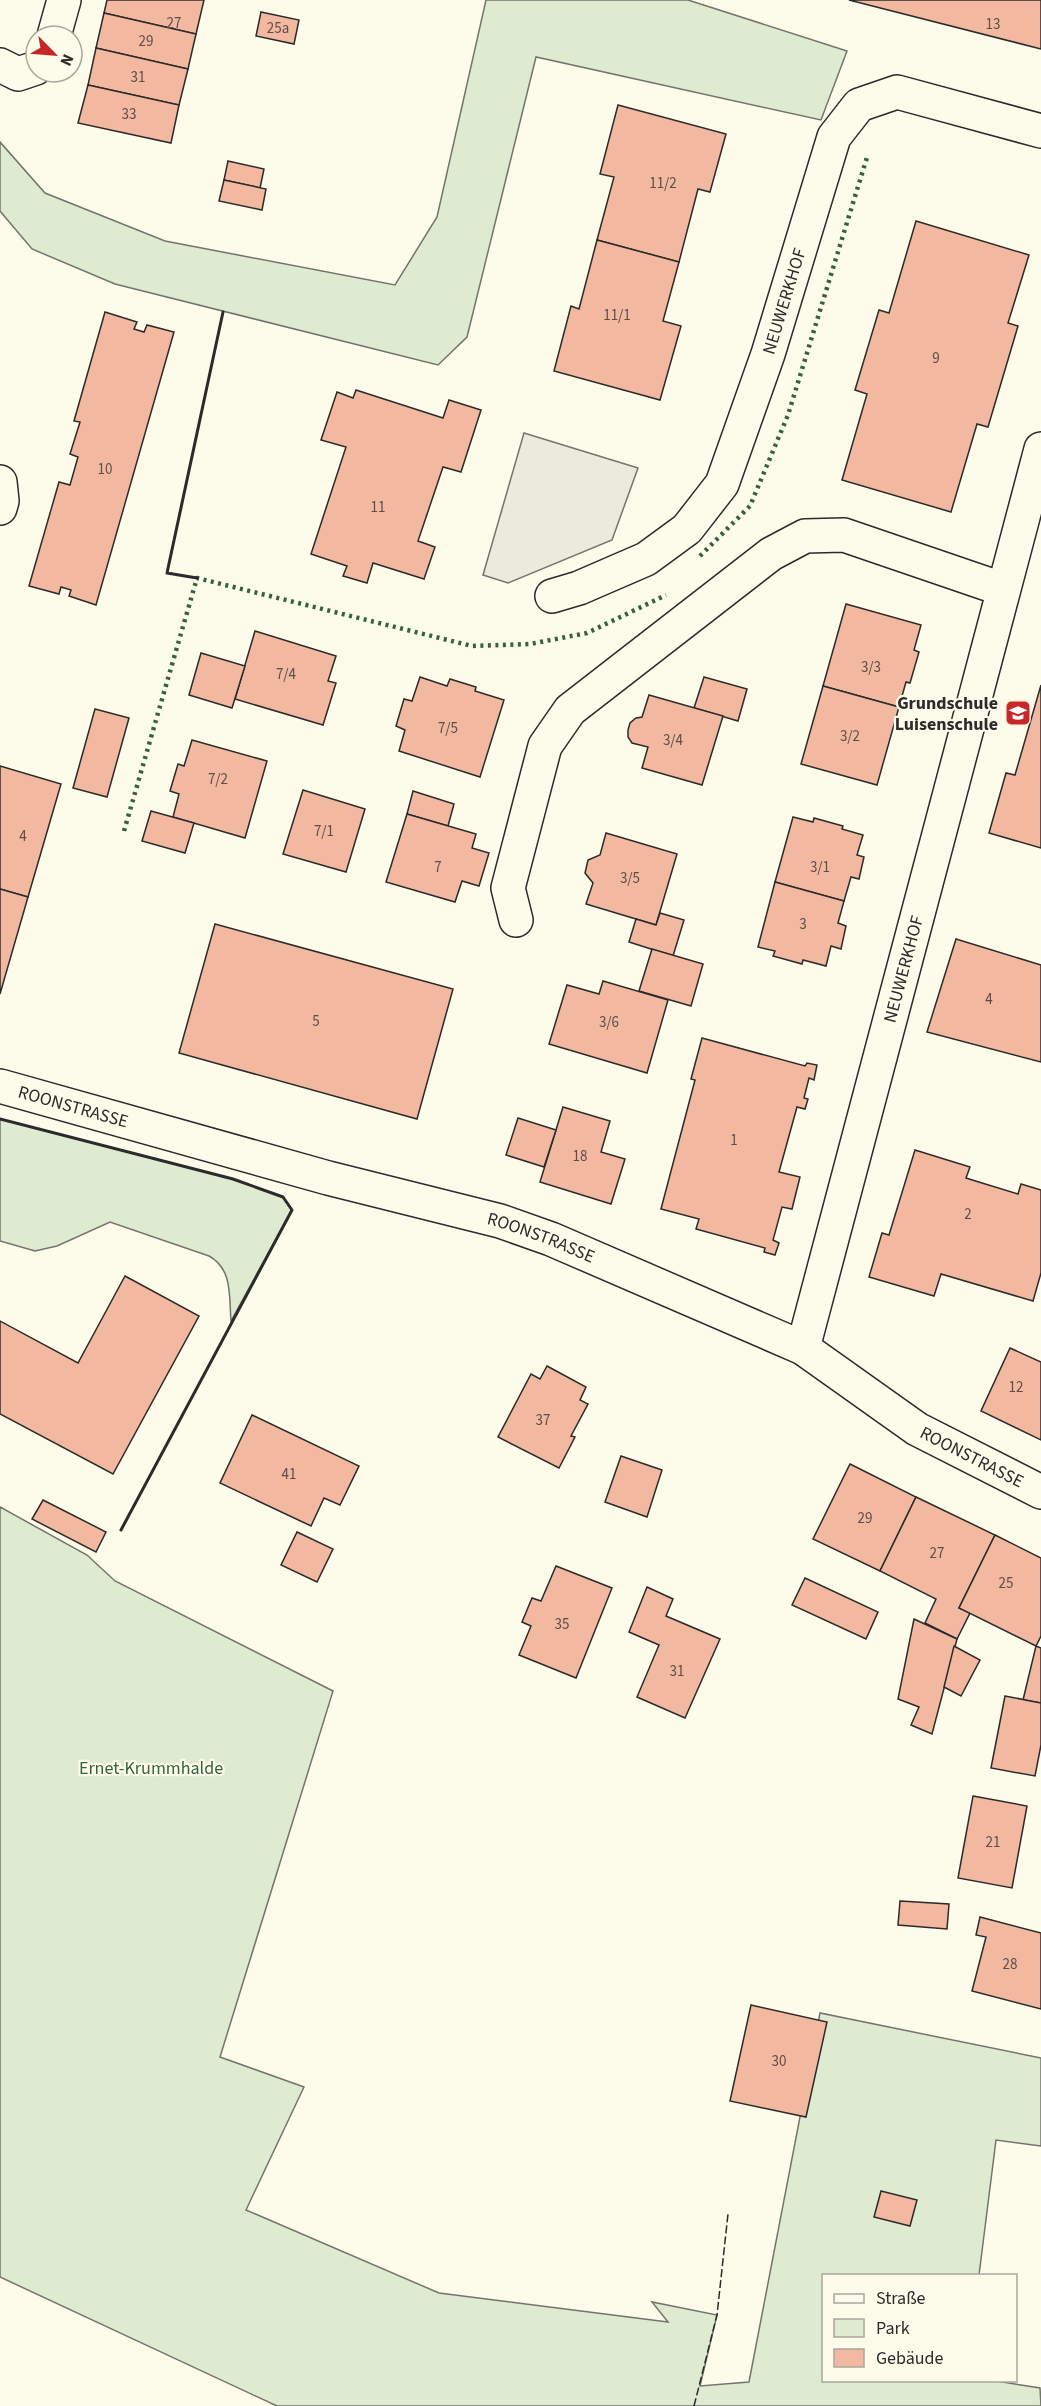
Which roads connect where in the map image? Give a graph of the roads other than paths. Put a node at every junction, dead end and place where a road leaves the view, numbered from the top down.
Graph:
1 (64, 0) edge
2 (57, 24) edge
3 (1041, 131) edge
4 (1041, 449) edge
5 (0, 482) edge
6 (0, 508) edge
7 (1002, 589) junction
8 (552, 596) dead end
9 (516, 920) dead end
10 (0, 1086) edge
11 (803, 1348) junction
12 (1041, 1492) edge

1 - 2 street
3 - 8 street, NEUWERKHOF
4 - 7 street, NEUWERKHOF
5 - 6 street
7 - 9 street
7 - 11 street, NEUWERKHOF
10 - 11 street, ROONSTRASSE
11 - 12 street, ROONSTRASSE

